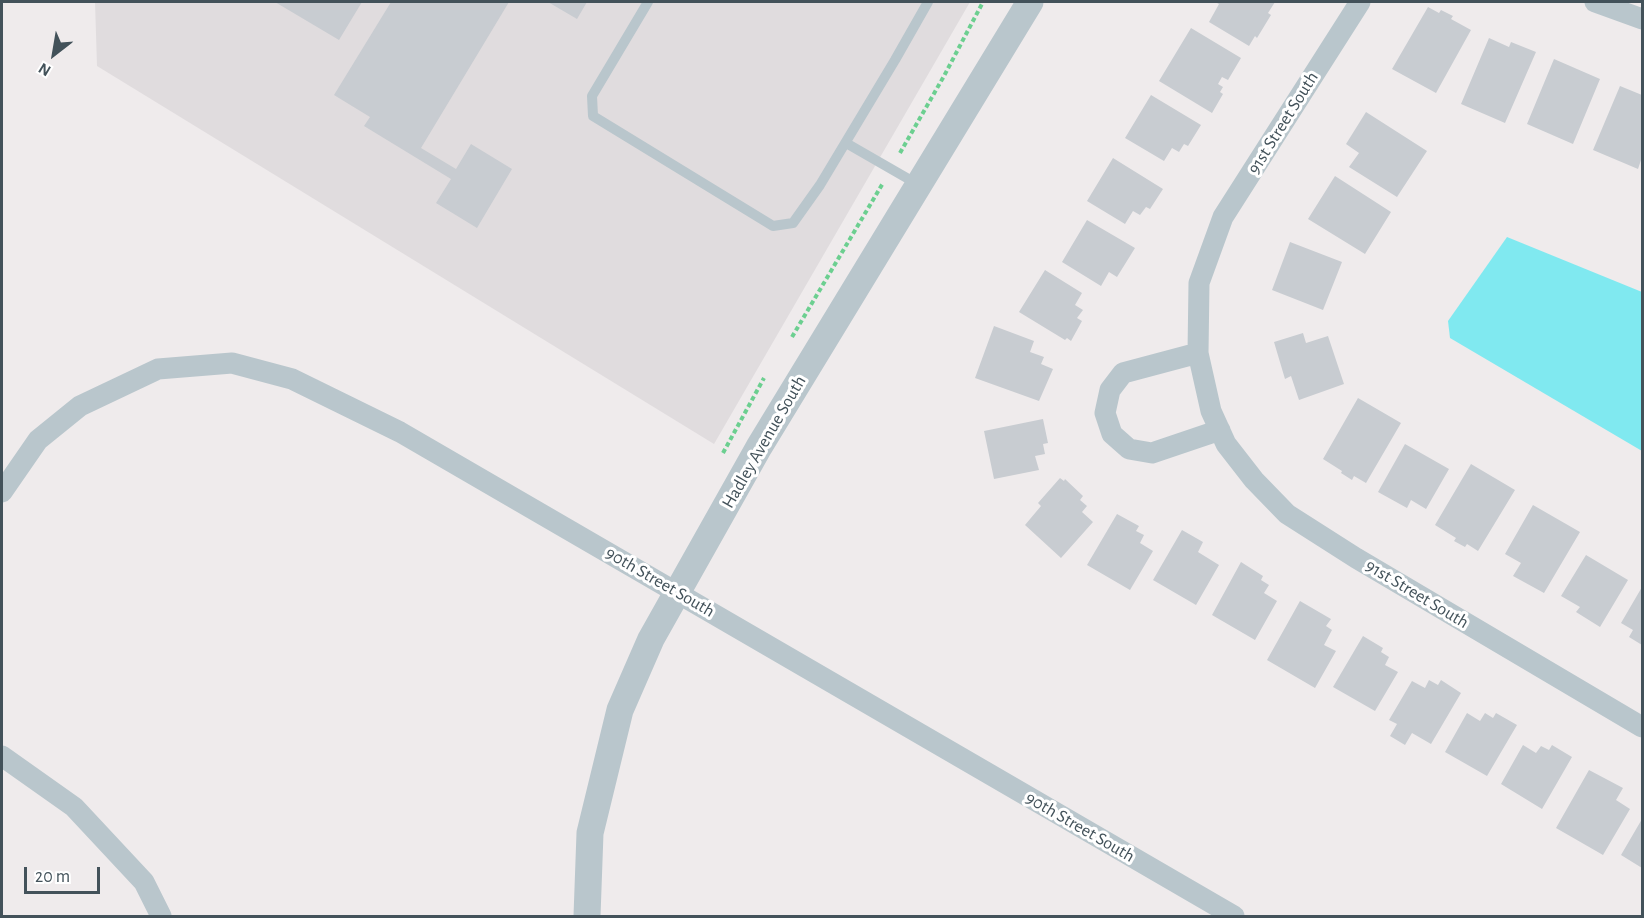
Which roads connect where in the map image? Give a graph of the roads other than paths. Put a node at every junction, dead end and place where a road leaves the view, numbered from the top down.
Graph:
1 (648, 2) edge
2 (928, 2) edge
3 (1030, 2) edge
4 (1360, 2) edge
5 (1596, 2) edge
6 (1642, 19) edge
7 (846, 143) junction
8 (919, 185) junction
9 (1198, 353) junction
10 (1220, 430) junction
11 (2, 492) edge
12 (678, 592) junction
13 (1642, 727) edge
14 (2, 756) edge
15 (160, 916) edge
16 (587, 916) edge
17 (1234, 916) edge

1 - 7 lane
2 - 7 lane
3 - 8 street, Hadley Avenue South
4 - 9 street, 91st Street South
5 - 6 street
7 - 8 lane
8 - 12 street, Hadley Avenue South
9 - 10 street, 91st Street South
9 - 10 street
10 - 13 street, 91st Street South
11 - 12 street, 90th Street South
12 - 16 street, Hadley Avenue South
12 - 17 street, 90th Street South
14 - 15 street

